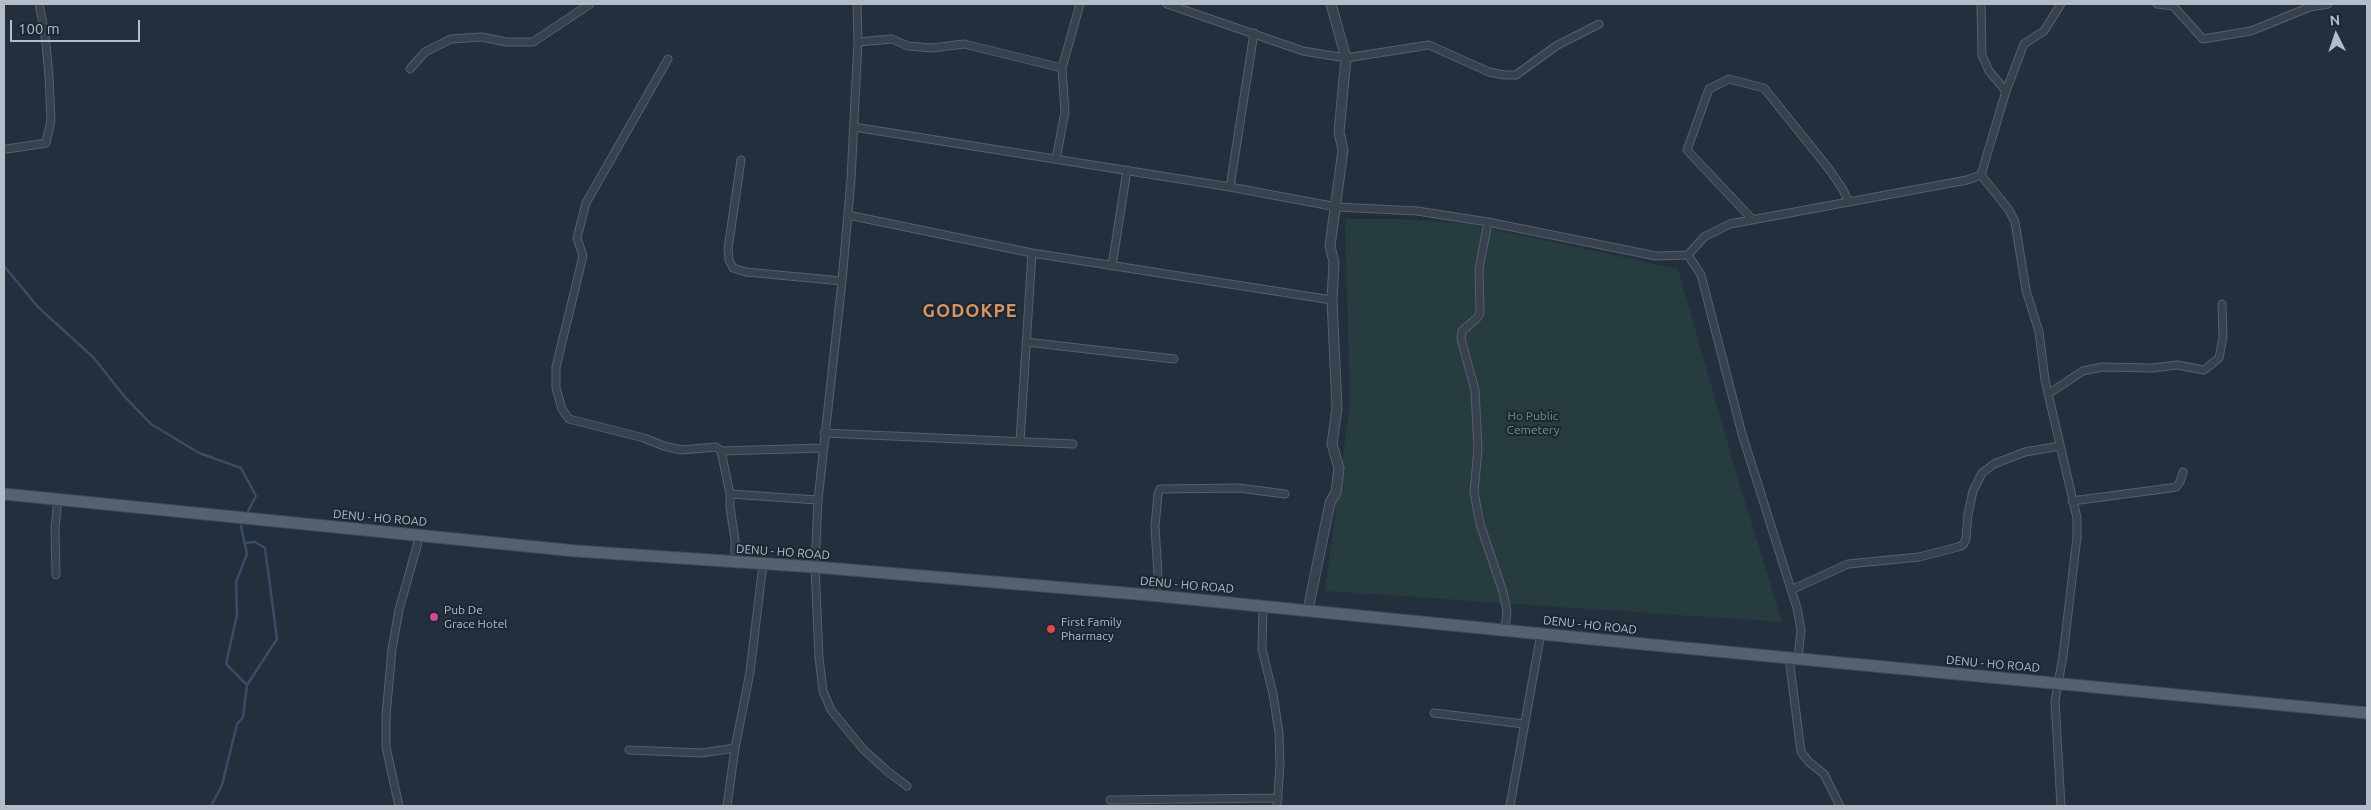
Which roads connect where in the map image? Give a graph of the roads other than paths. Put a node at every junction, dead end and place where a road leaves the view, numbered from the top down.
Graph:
1 (39, 4) edge
2 (590, 4) edge
3 (857, 4) edge
4 (1080, 4) edge
5 (1167, 4) edge
6 (1331, 4) edge
7 (1981, 4) edge
8 (2061, 4) edge
9 (2158, 4) edge
10 (2328, 4) edge
11 (1599, 24) dead end
12 (1254, 33) junction
13 (858, 42) junction
14 (1346, 58) junction
15 (668, 60) dead end
16 (410, 68) dead end
17 (1062, 68) junction
18 (2006, 91) junction
19 (854, 126) junction
20 (7, 149) dead end
21 (1056, 159) junction
22 (740, 160) dead end
23 (1127, 170) junction
24 (1981, 175) junction
25 (1230, 187) junction
26 (1849, 202) junction
27 (1336, 207) junction
28 (848, 215) junction
29 (1752, 219) junction
30 (1488, 222) junction
31 (1032, 253) junction
32 (1688, 255) junction
33 (1112, 266) junction
34 (842, 281) junction
35 (1332, 300) junction
36 (2222, 304) dead end
37 (1026, 342) junction
38 (1174, 359) dead end
39 (2048, 394) junction
40 (824, 434) junction
41 (1020, 441) junction
42 (1072, 444) dead end
43 (2060, 446) junction
44 (822, 448) junction
45 (721, 451) junction
46 (2183, 472) dead end
47 (4, 494) edge
48 (730, 494) junction
49 (1285, 494) dead end
50 (58, 499) junction
51 (818, 500) junction
52 (2072, 502) junction
53 (420, 535) junction
54 (735, 563) junction
55 (763, 564) junction
56 (815, 567) junction
57 (56, 575) dead end
58 (1791, 590) junction
59 (1156, 595) junction
60 (1263, 605) junction
61 (1308, 610) junction
62 (1505, 630) junction
63 (1541, 633) junction
64 (1793, 658) junction
65 (2058, 683) junction
66 (2367, 713) edge
67 (1434, 714) dead end
68 (1524, 724) junction
69 (735, 748) junction
70 (629, 750) dead end
71 (908, 786) dead end
72 (1278, 798) junction
73 (1110, 800) dead end
74 (399, 806) edge
75 (726, 806) edge
76 (1277, 806) edge
77 (1510, 806) edge
78 (1840, 806) edge
79 (2061, 806) edge

1 - 20 street
2 - 16 street
3 - 13 street
4 - 17 street
5 - 12 street
6 - 14 street
7 - 18 street
8 - 18 street
9 - 10 street
11 - 14 street
12 - 14 street
12 - 25 street
13 - 17 street
13 - 19 street
14 - 27 street
15 - 45 street
17 - 21 street
18 - 24 street
19 - 21 street
19 - 28 street
21 - 23 street
22 - 34 street
23 - 25 street
23 - 33 street
24 - 26 street
24 - 39 street
25 - 27 street
26 - 29 street
26 - 29 street
27 - 30 street
27 - 35 street
28 - 31 street
28 - 34 street
29 - 32 street
30 - 32 street
30 - 62 street
31 - 33 street
31 - 37 street
32 - 58 street
33 - 35 street
34 - 40 street
35 - 61 street
36 - 39 street
37 - 38 street
37 - 41 street
39 - 43 street
40 - 41 street
40 - 44 street
41 - 42 street
43 - 52 street
43 - 58 street
44 - 45 street
44 - 51 street
45 - 48 street
46 - 52 street
47 - 50 main road, DENU - HO ROAD
48 - 51 street
48 - 54 street
49 - 59 street
50 - 53 main road, DENU - HO ROAD
50 - 57 street
51 - 56 street
52 - 65 street
53 - 54 main road, DENU - HO ROAD
53 - 74 street
54 - 55 main road, DENU - HO ROAD
55 - 56 main road, DENU - HO ROAD
55 - 69 street
56 - 59 main road, DENU - HO ROAD
56 - 71 street
58 - 64 street
59 - 60 main road, DENU - HO ROAD
60 - 61 main road, DENU - HO ROAD
60 - 72 street
61 - 62 main road, DENU - HO ROAD
62 - 63 main road, DENU - HO ROAD
63 - 64 main road, DENU - HO ROAD
63 - 68 street
64 - 65 main road, DENU - HO ROAD
64 - 78 street
65 - 66 main road, DENU - HO ROAD
65 - 79 street
67 - 68 street
68 - 77 street
69 - 70 street
69 - 75 street
72 - 73 street
72 - 76 street

